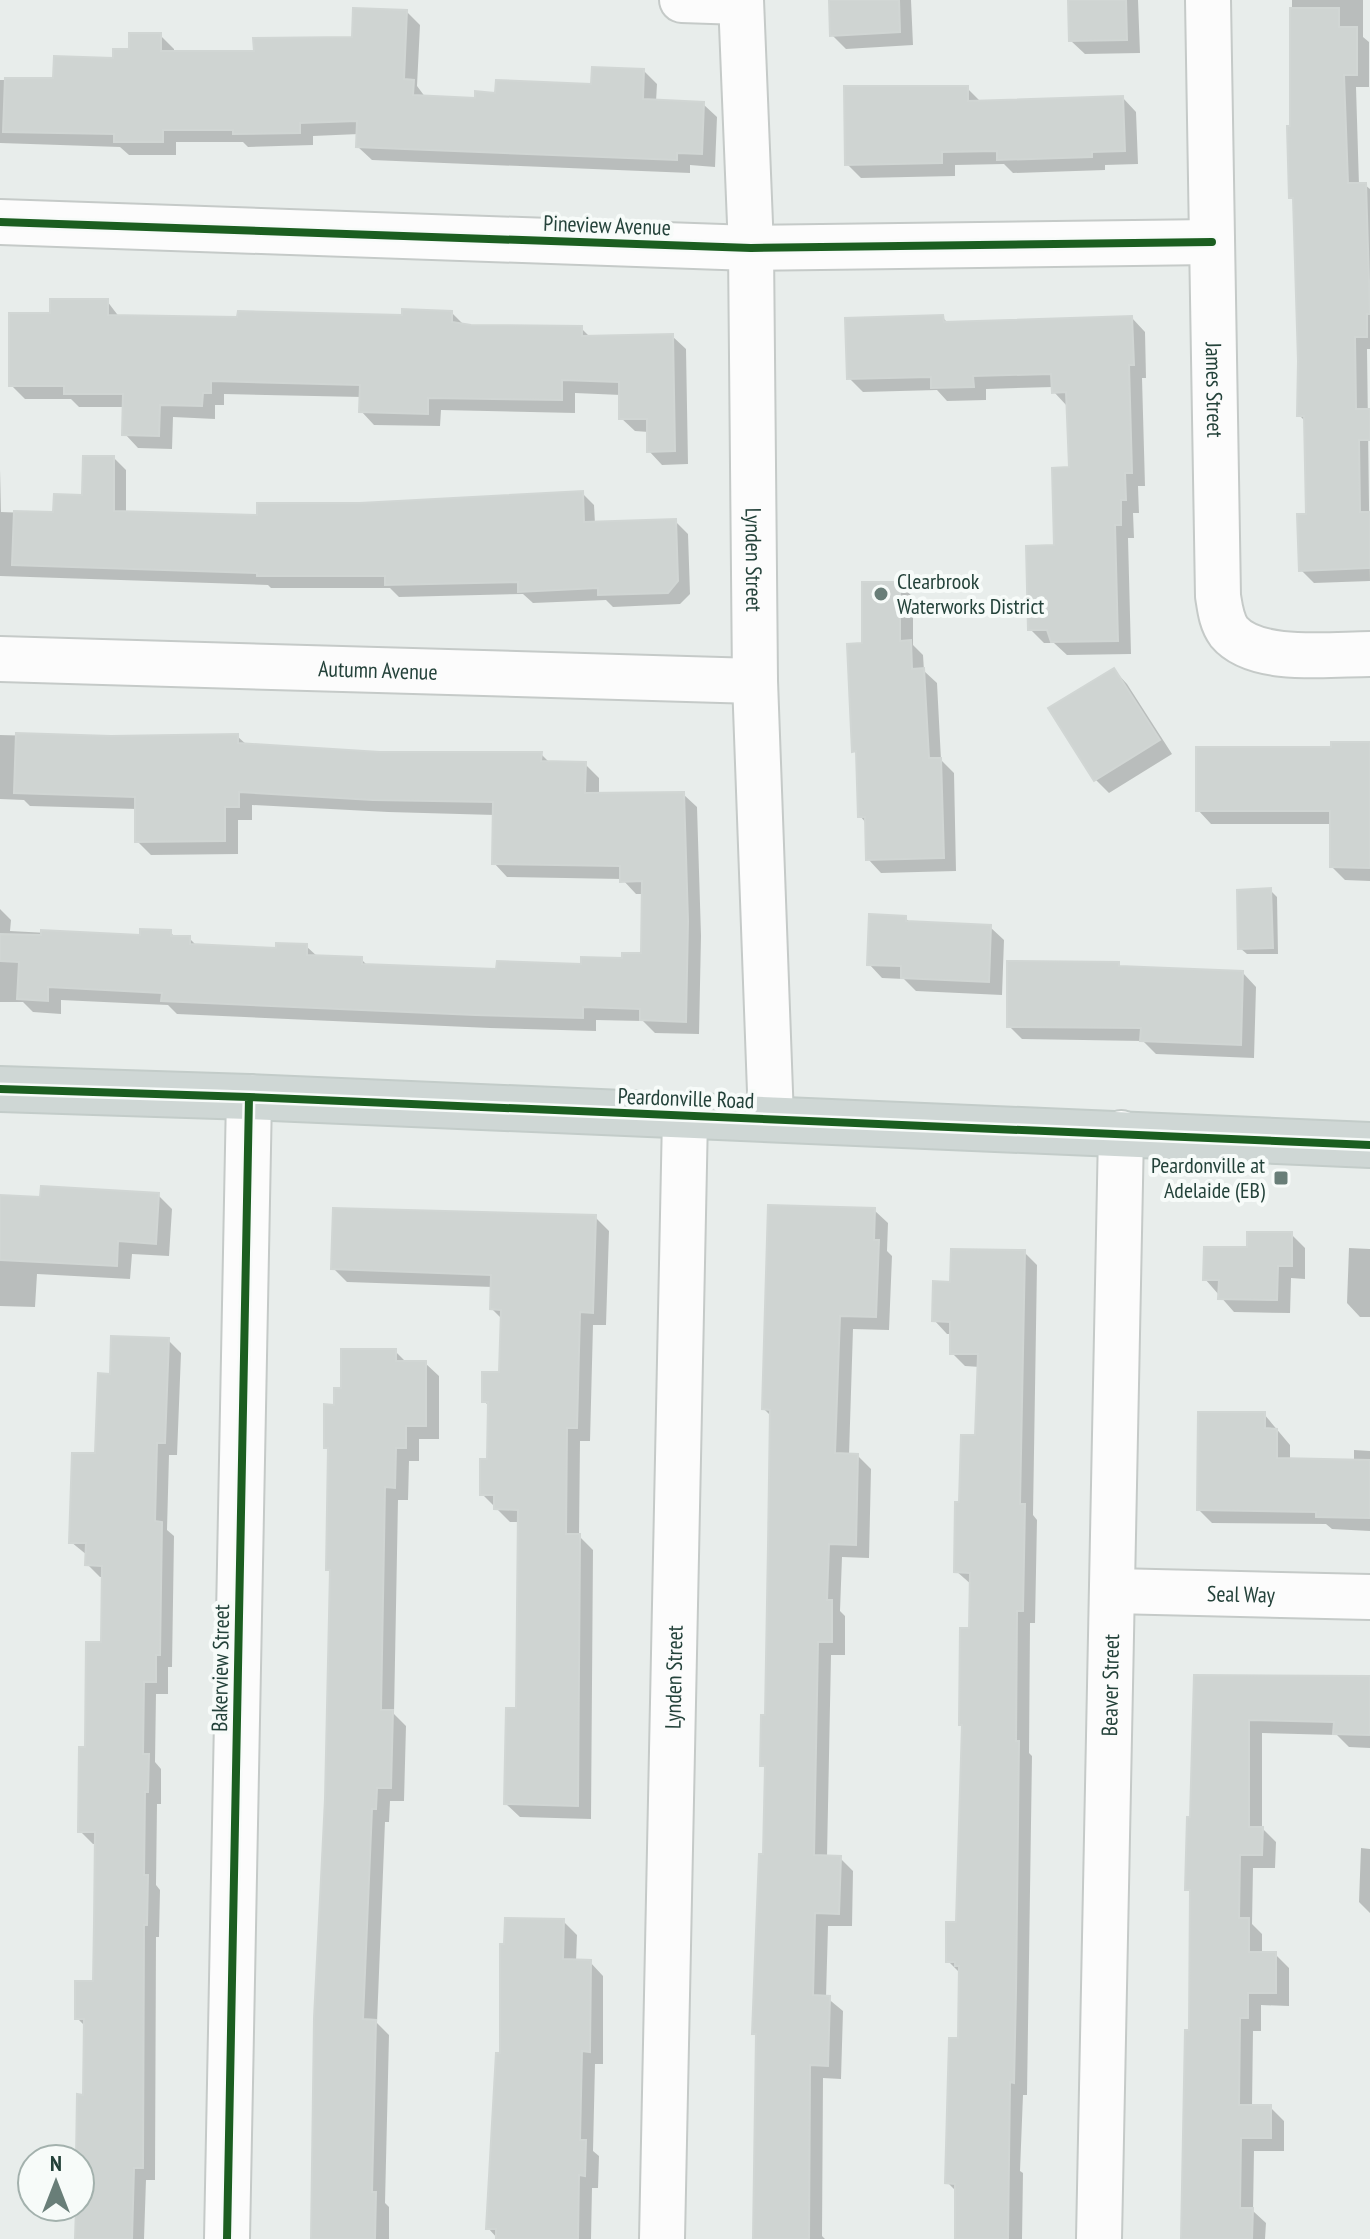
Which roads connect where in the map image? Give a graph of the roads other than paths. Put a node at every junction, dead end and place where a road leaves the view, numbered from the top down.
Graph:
1 (682, 0) edge
2 (1208, 0) edge
3 (741, 1) edge
4 (0, 222) edge
5 (1212, 242) junction
6 (751, 248) junction
7 (1370, 654) edge
8 (0, 659) edge
9 (755, 681) junction
10 (0, 1089) edge
11 (249, 1097) junction
12 (685, 1117) junction
13 (771, 1119) junction
14 (1121, 1133) junction
15 (1370, 1145) edge
16 (1113, 1591) junction
17 (1370, 1597) edge
18 (227, 2239) edge
19 (662, 2239) edge
20 (1099, 2239) edge

1 - 3 street
2 - 5 street, James Street
3 - 6 street, Lynden Street
4 - 6 street, Pineview Avenue
5 - 6 street, Pineview Avenue
5 - 7 street, James Street
6 - 9 street, Lynden Street
8 - 9 street, Autumn Avenue
9 - 13 street, Lynden Street
10 - 11 main road, Peardonville Road
11 - 12 main road, Peardonville Road
11 - 18 street, Bakerview Street
12 - 13 main road, Peardonville Road
12 - 19 street, Lynden Street
13 - 14 main road, Peardonville Road
14 - 15 main road, Peardonville Road
14 - 16 street, Beaver Street
16 - 17 street, Seal Way
16 - 20 street, Beaver Street

